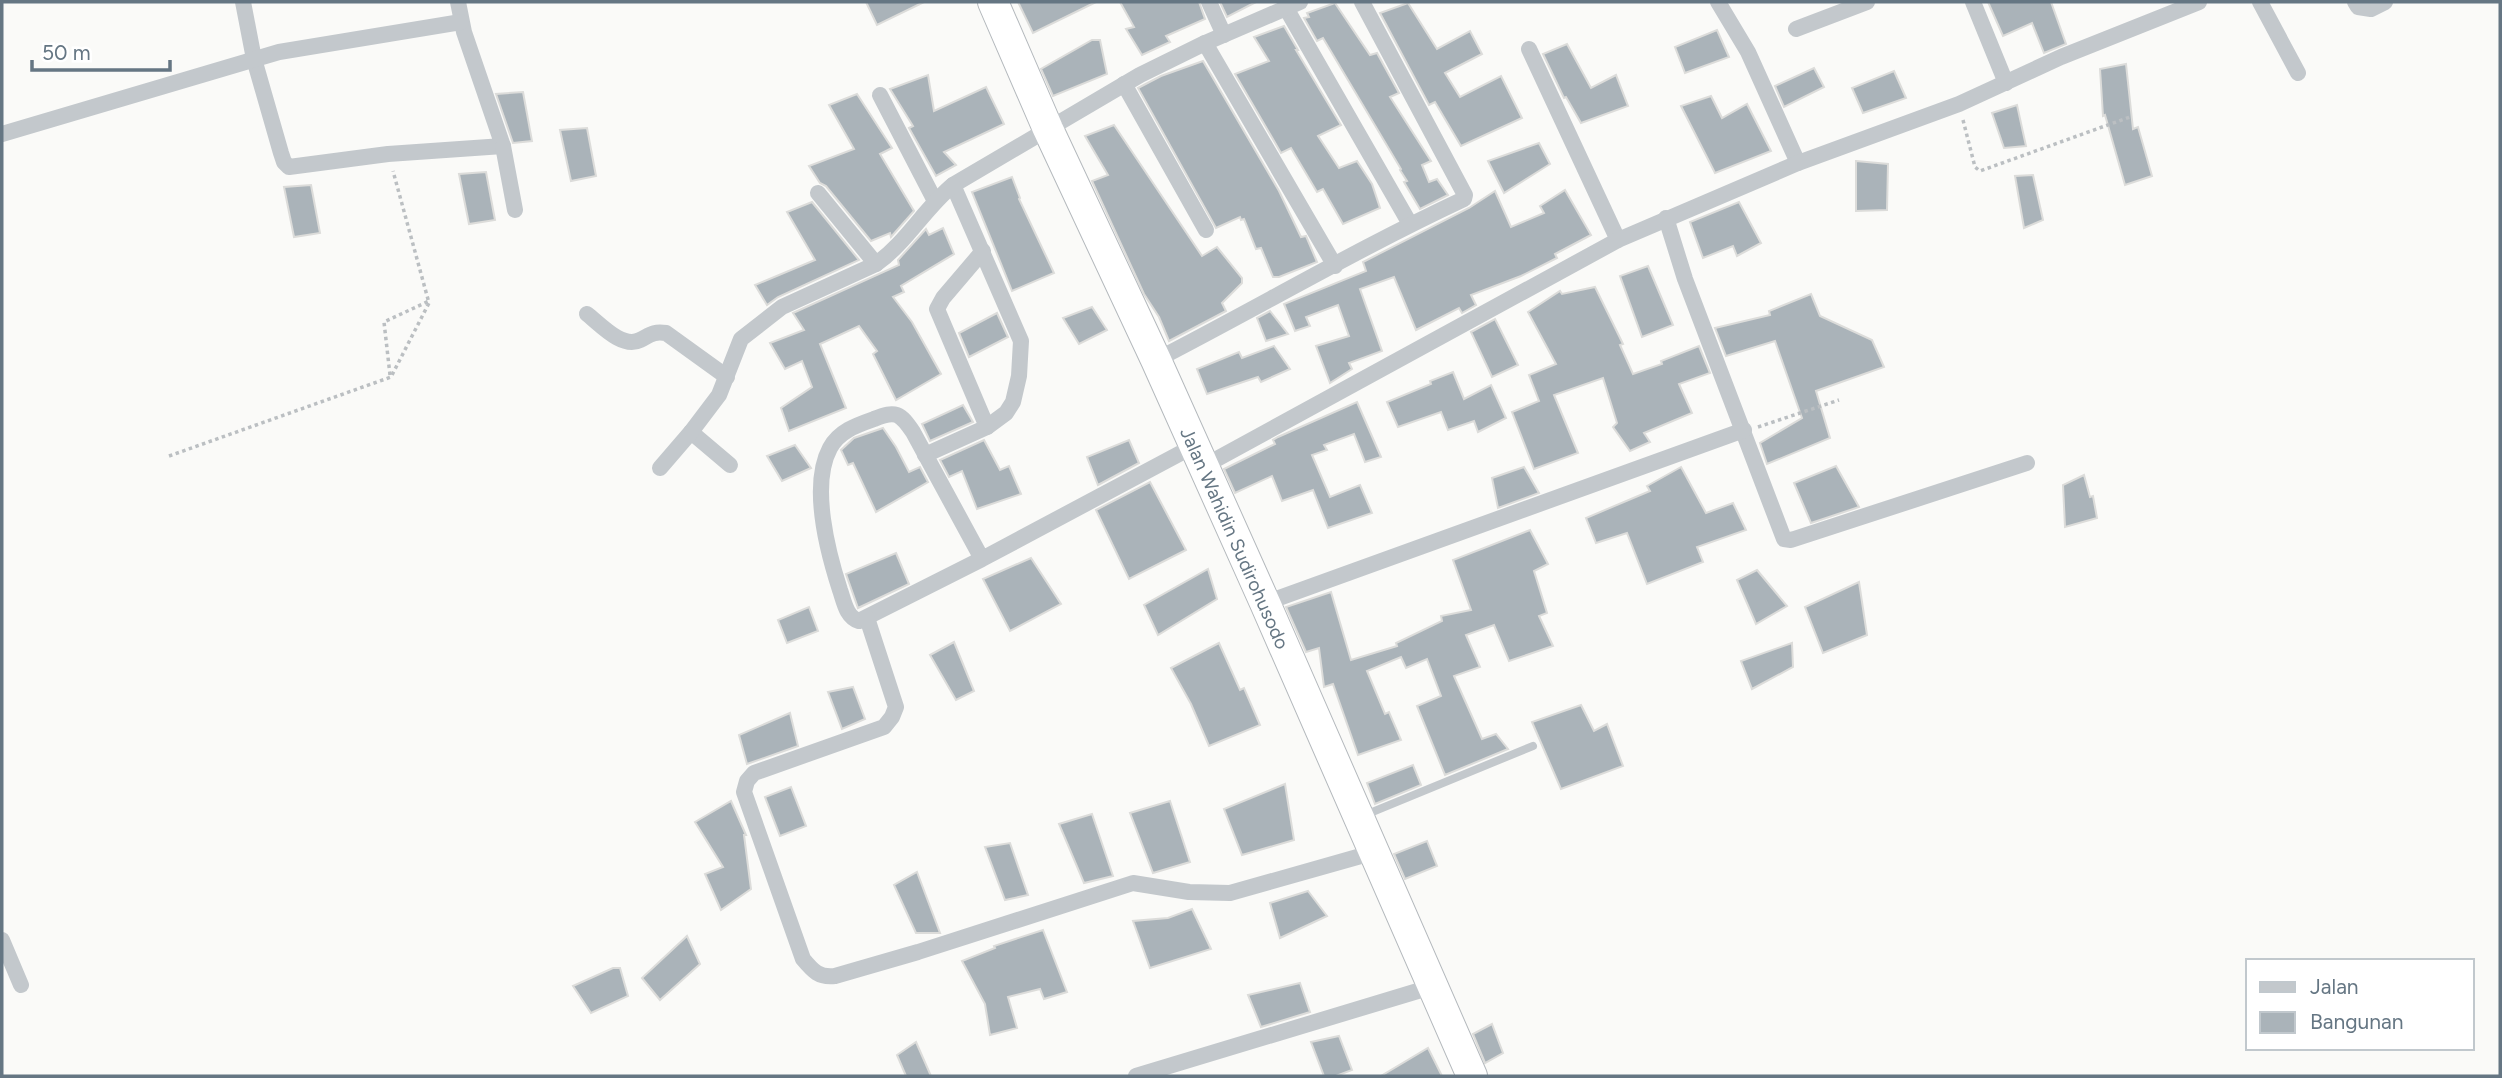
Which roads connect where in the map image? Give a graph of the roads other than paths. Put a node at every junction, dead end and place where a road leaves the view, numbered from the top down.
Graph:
1 (243, 2) edge
2 (458, 2) edge
3 (993, 2) edge
4 (1209, 2) edge
5 (1362, 2) edge
6 (1718, 2) edge
7 (1867, 2) edge
8 (1973, 2) edge
9 (2199, 2) edge
10 (2260, 2) edge
11 (2355, 2) edge
12 (2385, 2) edge
13 (1293, 5) edge
14 (461, 22) junction
15 (1796, 29) dead end
16 (1224, 35) junction
17 (1205, 43) junction
18 (1529, 49) dead end
19 (254, 59) junction
20 (2298, 73) dead end
21 (2006, 83) junction
22 (1124, 84) junction
23 (880, 95) dead end
24 (1048, 129) junction
25 (2, 134) edge
26 (503, 146) junction
27 (1798, 163) junction
28 (953, 185) junction
29 (818, 193) dead end
30 (935, 201) junction
31 (515, 210) dead end
32 (1666, 218) junction
33 (1410, 224) junction
34 (1206, 230) dead end
35 (1618, 240) junction
36 (983, 251) junction
37 (876, 264) junction
38 (1335, 266) junction
39 (587, 314) dead end
40 (1156, 360) junction
41 (727, 377) junction
42 (988, 427) junction
43 (1744, 430) junction
44 (691, 432) junction
45 (925, 455) junction
46 (1199, 456) junction
47 (2027, 463) dead end
48 (730, 465) dead end
49 (660, 468) dead end
50 (982, 559) junction
51 (1265, 603) junction
52 (867, 618) junction
53 (1533, 746) dead end
54 (1360, 817) junction
55 (1375, 852) junction
56 (2, 940) edge
57 (21, 985) dead end
58 (1431, 987) junction
59 (1136, 1076) edge
60 (1472, 1076) edge

1 - 19 street
2 - 14 street
3 - 24 highway, Jalan Wahidin Sudirohusodo
4 - 16 street
5 - 33 street
6 - 27 street
7 - 15 street
8 - 21 street
9 - 21 street
10 - 20 street
11 - 12 street
13 - 16 street
13 - 33 street
14 - 19 street
14 - 26 street
16 - 17 street
17 - 22 street
17 - 38 street
18 - 35 street
19 - 25 street
19 - 26 street
21 - 27 street
22 - 24 street
22 - 34 street
23 - 30 street
24 - 28 street
24 - 40 highway, Jalan Wahidin Sudirohusodo
26 - 31 street
27 - 32 street
28 - 30 street
28 - 36 street
29 - 37 street
30 - 37 street
32 - 35 street
32 - 43 street
33 - 38 street
35 - 46 street
36 - 42 street
36 - 42 street
37 - 41 street
38 - 40 street
39 - 41 street
40 - 46 highway, Jalan Wahidin Sudirohusodo
41 - 44 street
42 - 45 street
43 - 47 street
43 - 51 street
44 - 48 street
44 - 49 street
45 - 50 street
45 - 52 street
46 - 50 street
46 - 51 highway, Jalan Wahidin Sudirohusodo
50 - 52 street
51 - 54 highway, Jalan Wahidin Sudirohusodo
52 - 55 street
53 - 54 lane
54 - 55 highway, Jalan Wahidin Sudirohusodo
55 - 58 highway, Jalan Wahidin Sudirohusodo
56 - 57 street
58 - 59 street
58 - 60 highway, Jalan Wahidin Sudirohusodo

